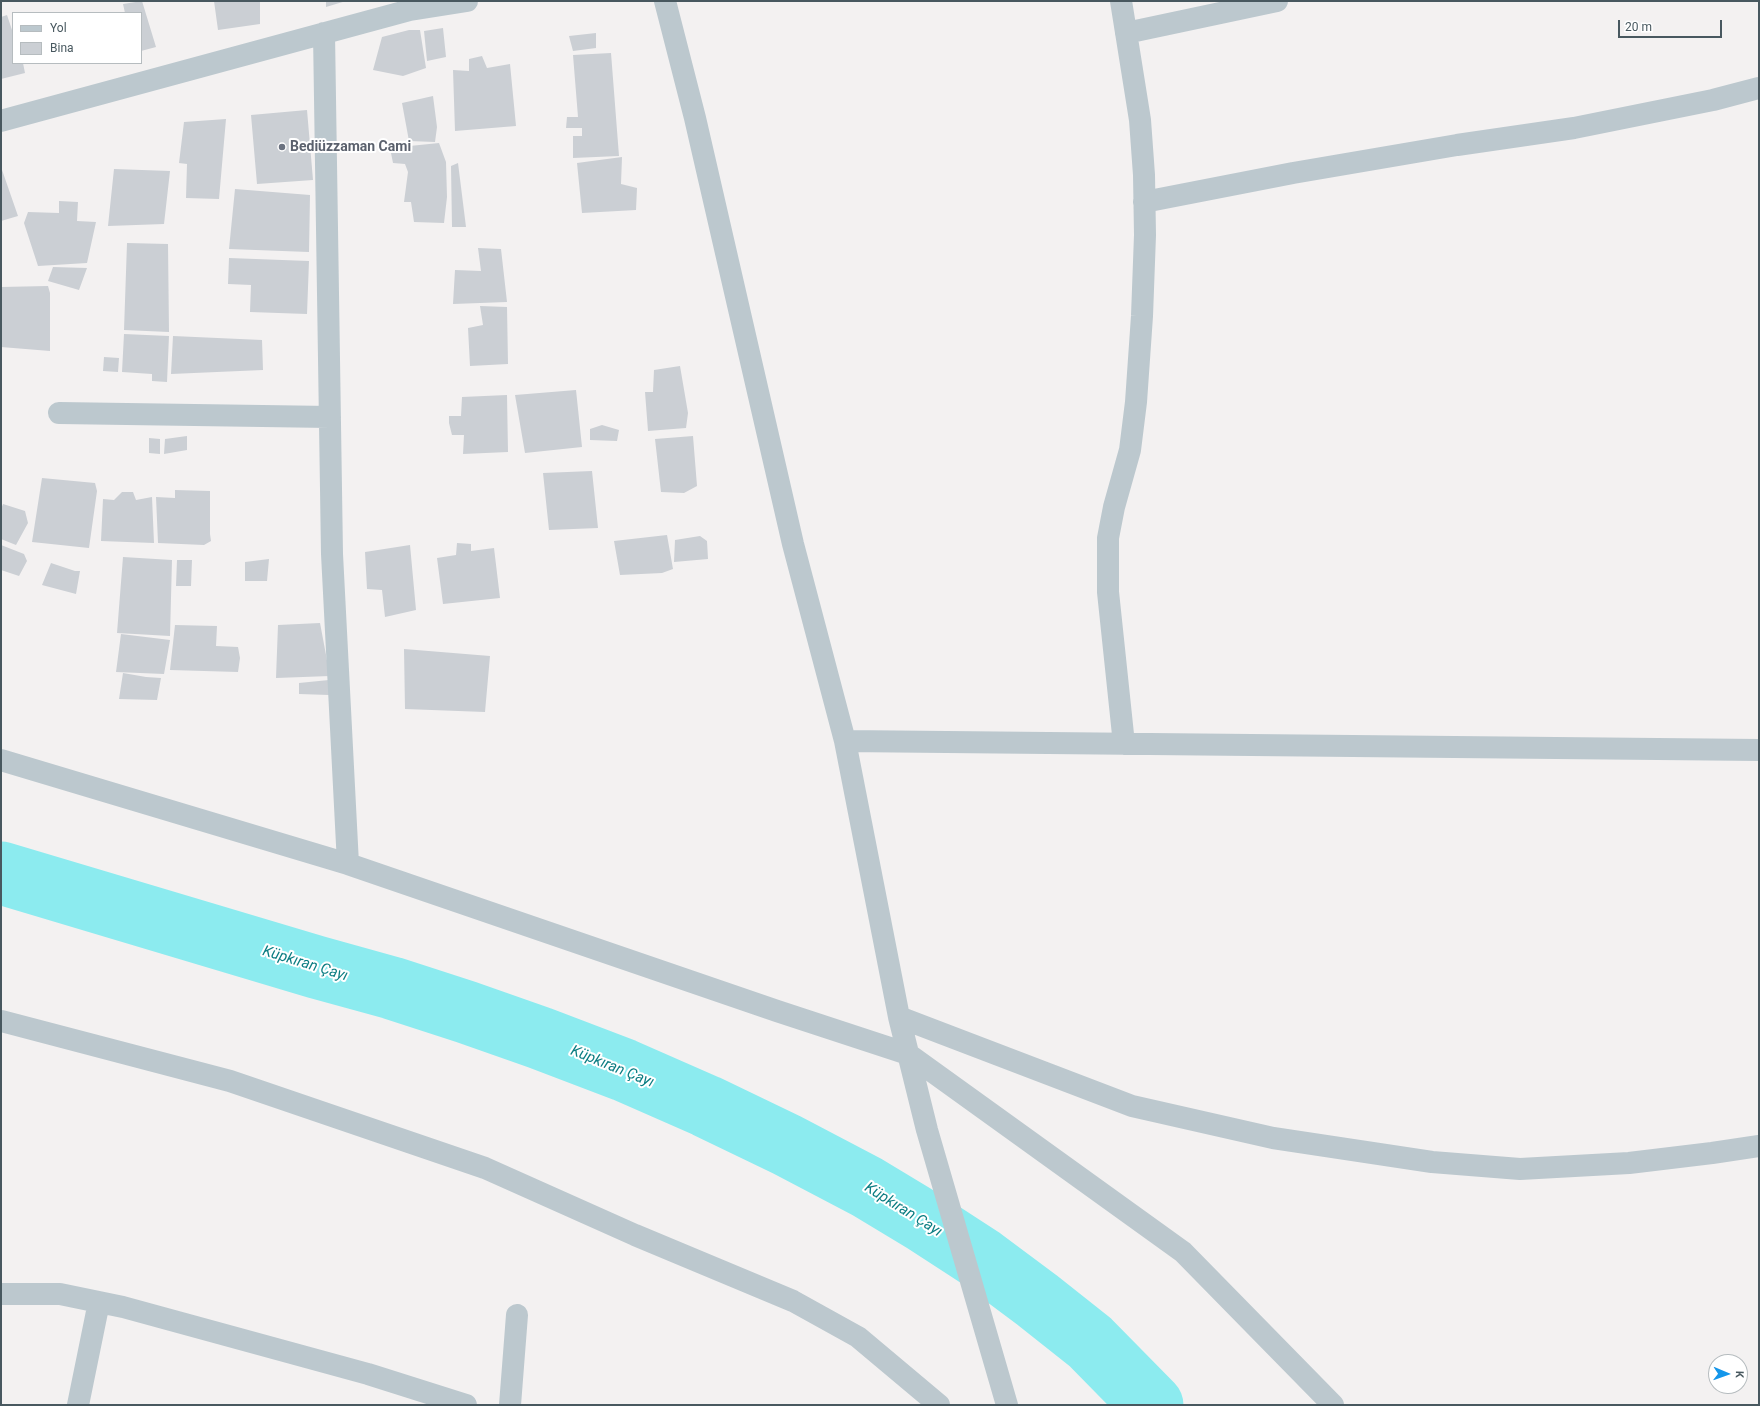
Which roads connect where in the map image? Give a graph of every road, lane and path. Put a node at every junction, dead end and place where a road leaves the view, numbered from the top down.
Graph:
1 (467, 1) edge
2 (665, 1) edge
3 (1121, 1) edge
4 (1276, 1) edge
5 (409, 5) edge
6 (324, 33) junction
7 (1126, 33) junction
8 (1759, 88) edge
9 (1, 121) edge
10 (1144, 202) junction
11 (59, 413) dead end
12 (330, 417) junction
13 (845, 741) junction
14 (1124, 744) junction
15 (1759, 750) edge
16 (1, 760) edge
17 (348, 864) junction
18 (899, 1017) junction
19 (1, 1021) edge
20 (908, 1054) junction
21 (1759, 1146) edge
22 (1, 1294) edge
23 (99, 1302) junction
24 (517, 1316) dead end
25 (78, 1405) edge
26 (466, 1405) edge
27 (510, 1405) edge
28 (938, 1405) edge
29 (1007, 1405) edge
30 (1333, 1405) edge

1 - 5 street
2 - 13 street
3 - 7 street
4 - 7 street
5 - 6 street
6 - 9 street
6 - 12 street
7 - 10 street
8 - 10 street
10 - 14 street
11 - 12 street
12 - 17 street
13 - 14 street
13 - 18 street
14 - 15 street
16 - 17 street
17 - 20 street
18 - 20 street
18 - 21 street
19 - 28 street
20 - 29 street
20 - 30 street
22 - 23 street
23 - 25 street
23 - 26 street
24 - 27 street

